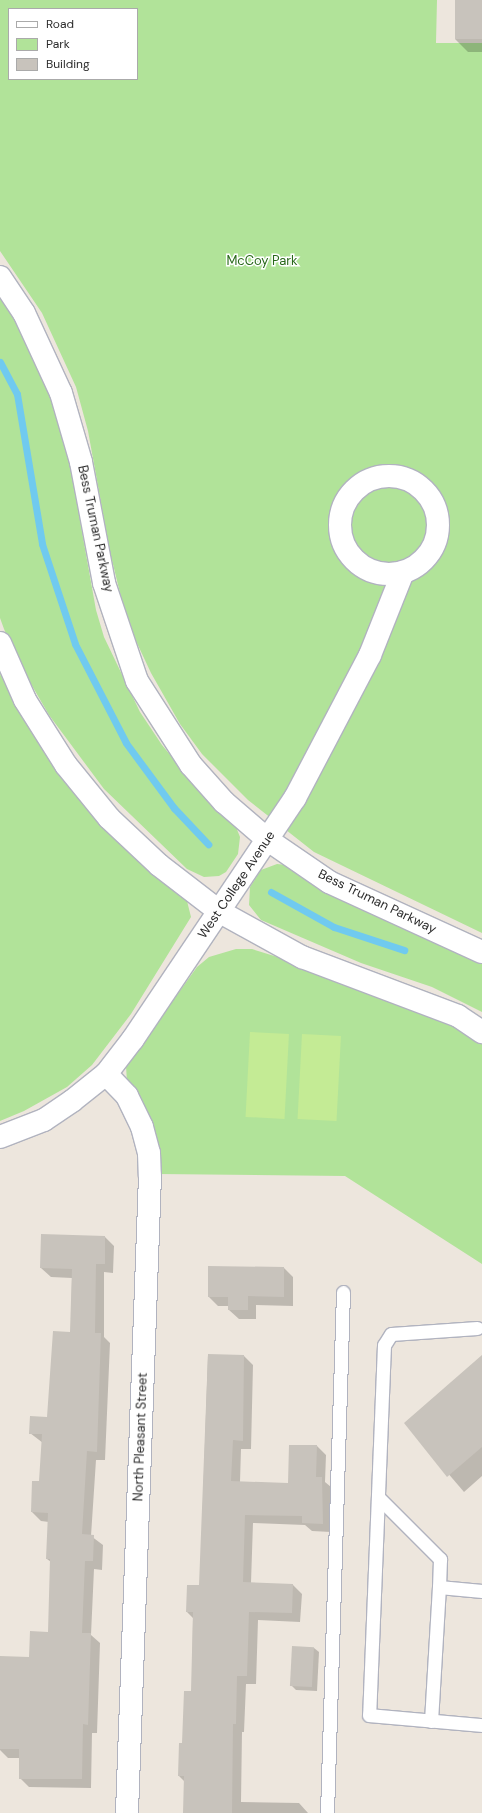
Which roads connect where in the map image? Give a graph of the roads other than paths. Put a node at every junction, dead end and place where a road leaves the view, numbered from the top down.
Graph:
1 (0, 277) edge
2 (403, 572) junction
3 (0, 643) edge
4 (268, 840) junction
5 (220, 912) junction
6 (482, 952) edge
7 (482, 1032) edge
8 (106, 1074) junction
9 (0, 1137) edge
10 (343, 1292) dead end
11 (477, 1328) dead end
12 (378, 1498) junction
13 (439, 1587) junction
14 (482, 1591) edge
15 (431, 1721) junction
16 (482, 1725) edge
17 (127, 1813) edge
18 (327, 1813) edge

1 - 4 street, Bess Truman Parkway
2 - 2 street
2 - 4 street, West College Avenue
3 - 5 street
4 - 5 street, West College Avenue
4 - 6 street, Bess Truman Parkway
5 - 7 street
5 - 8 street, West College Avenue
8 - 9 street, West College Avenue
8 - 17 street, North Pleasant Street
10 - 18 lane
11 - 12 lane
12 - 13 lane
12 - 15 lane
13 - 14 lane
13 - 15 lane
15 - 16 lane

